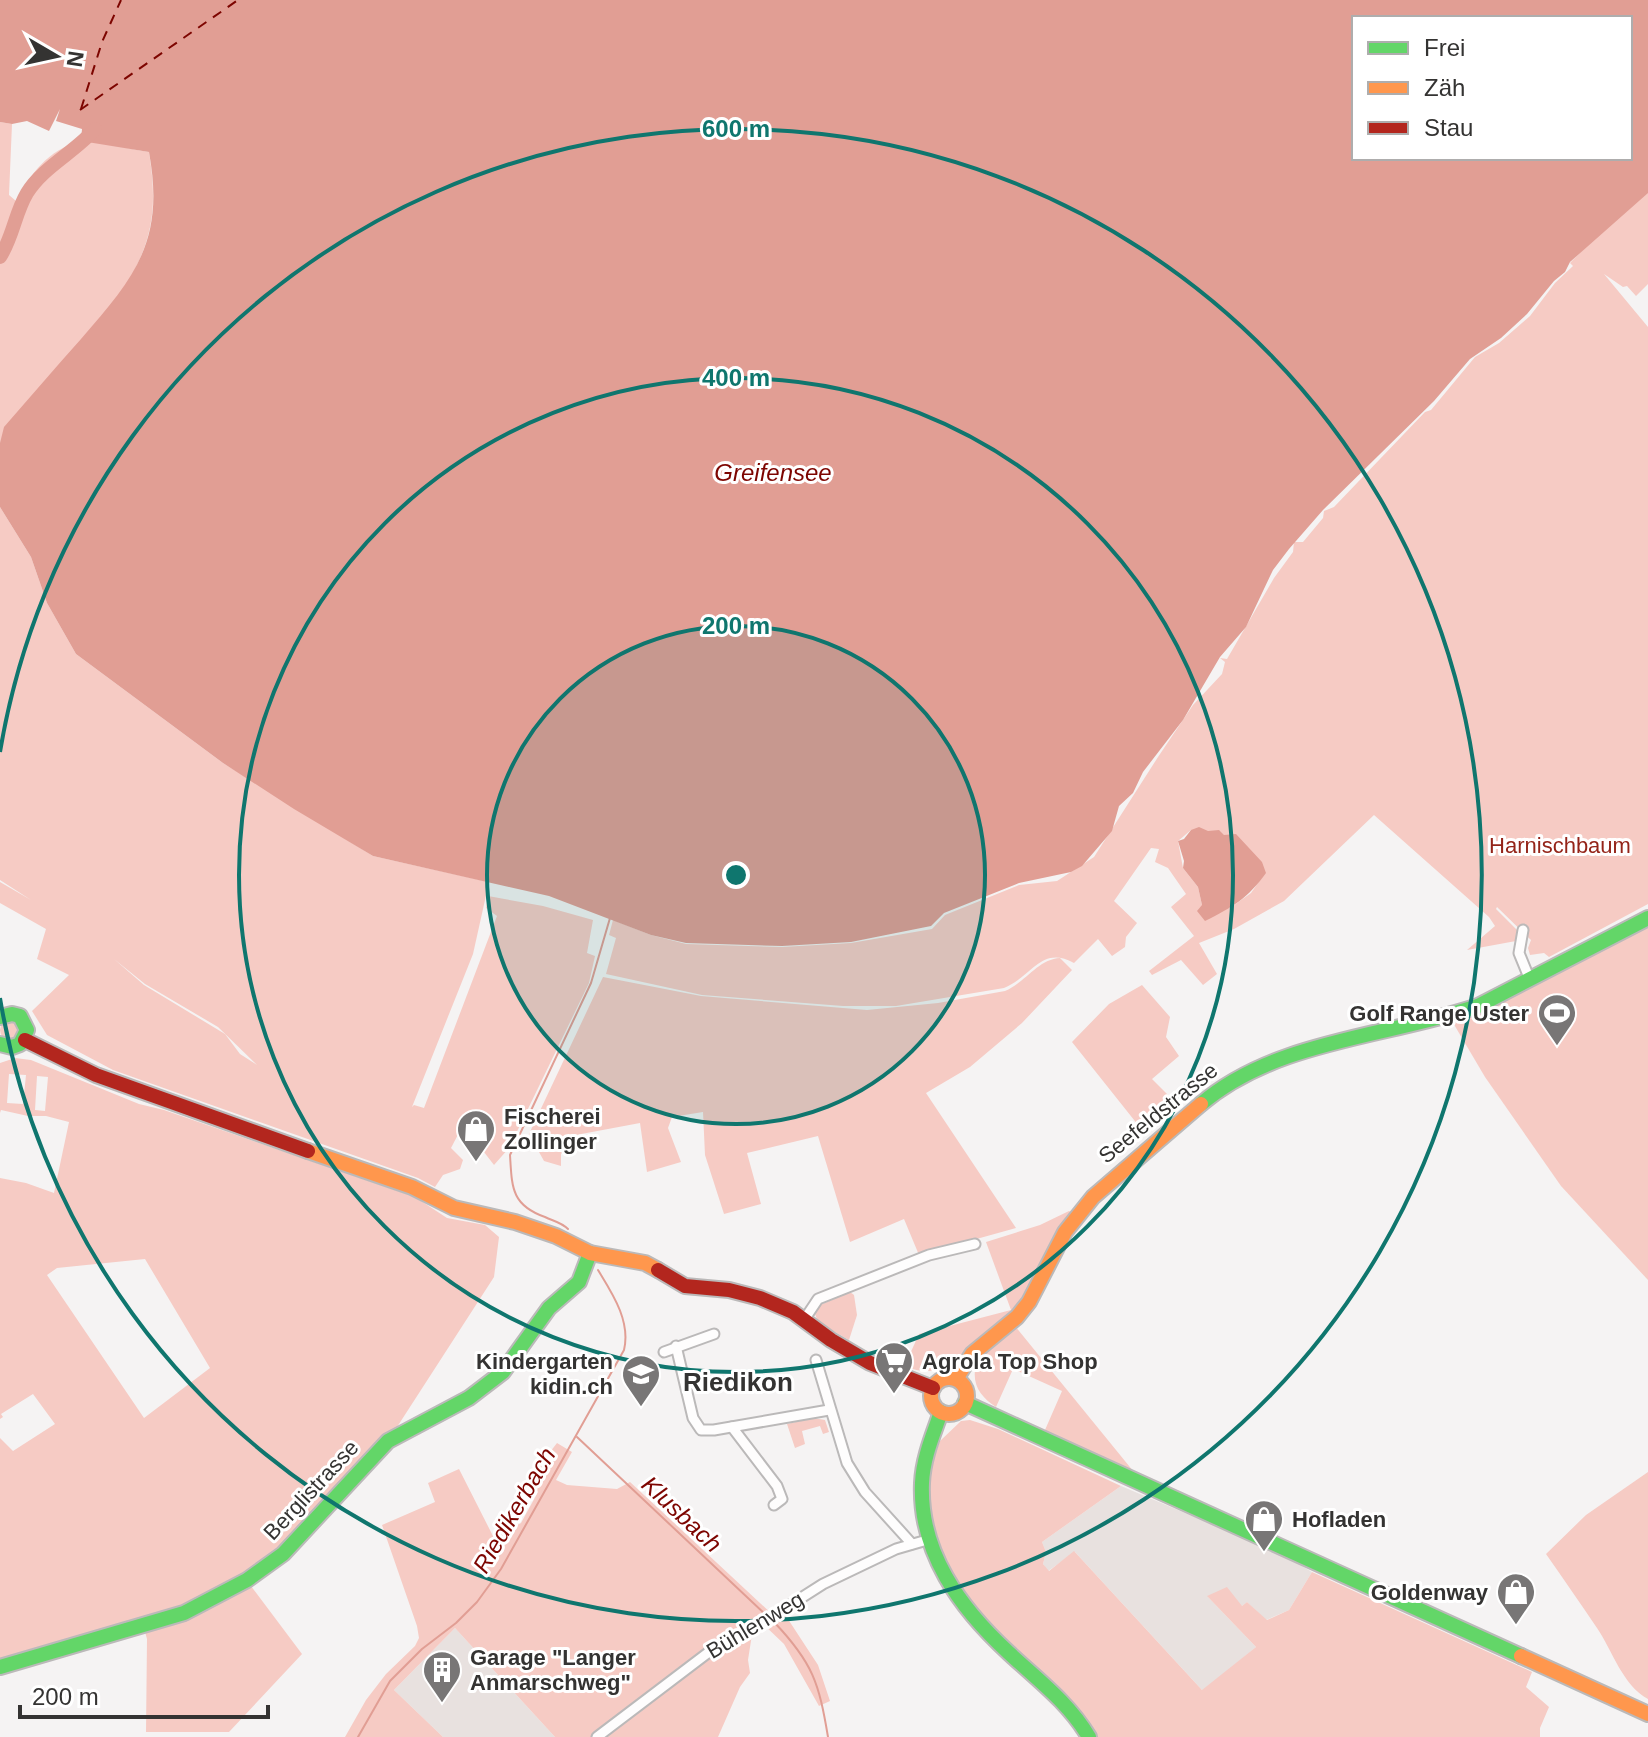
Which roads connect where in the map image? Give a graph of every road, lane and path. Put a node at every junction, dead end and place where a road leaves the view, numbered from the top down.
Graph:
1 (1648, 918) edge
2 (1523, 930) dead end
3 (1530, 980) junction
4 (2, 1014) edge
5 (25, 1040) junction
6 (0, 1044) edge
7 (975, 1244) dead end
8 (590, 1253) junction
9 (804, 1320) junction
10 (714, 1334) dead end
11 (676, 1346) junction
12 (664, 1352) dead end
13 (816, 1360) dead end
14 (956, 1379) junction
15 (933, 1388) junction
16 (965, 1403) junction
17 (829, 1410) junction
18 (941, 1412) junction
19 (732, 1427) junction
20 (774, 1505) dead end
21 (927, 1540) junction
22 (912, 1544) junction
23 (0, 1667) edge
24 (1648, 1714) edge
25 (597, 1737) edge
26 (1089, 1737) edge

1 - 3 street, Seefeldstrasse
2 - 3 street
3 - 14 street, Seefeldstrasse
4 - 5 street
5 - 6 street
5 - 8 street
7 - 9 street
8 - 9 street
8 - 23 street, Berglistrasse
9 - 15 street
10 - 11 street
11 - 12 street
11 - 19 street
13 - 17 street
14 - 15 street
14 - 16 street
15 - 18 street
16 - 18 street
16 - 24 street
17 - 19 street
17 - 22 street
18 - 21 street
19 - 20 street
21 - 22 street, Bühlenweg
21 - 26 street
22 - 25 street, Bühlenweg

